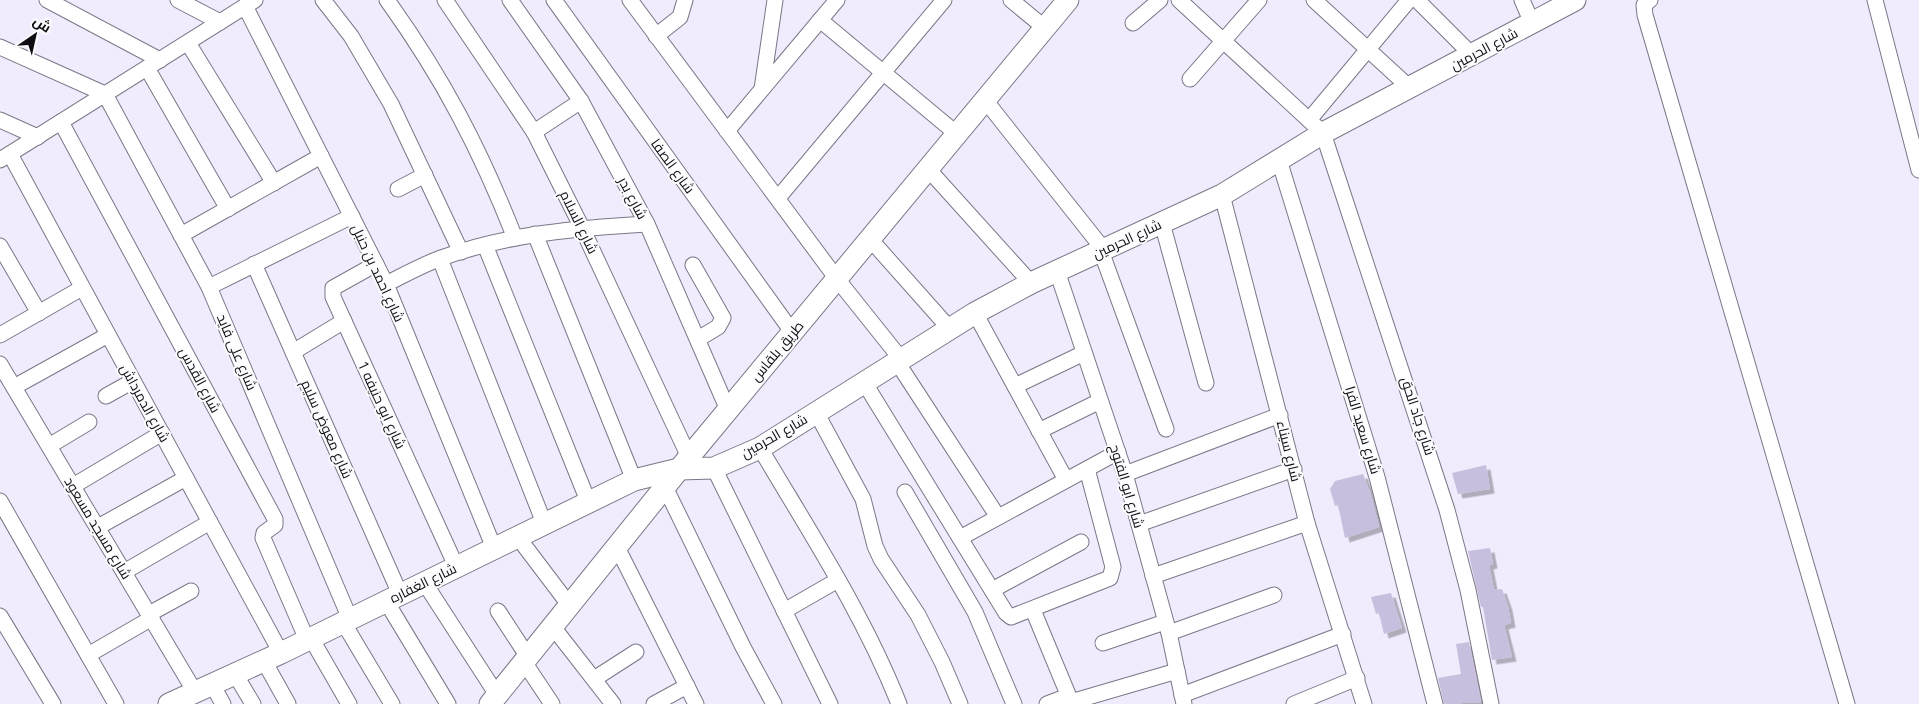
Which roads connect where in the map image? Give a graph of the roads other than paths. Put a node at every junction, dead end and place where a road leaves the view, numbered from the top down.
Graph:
1 (47, 0) edge
2 (178, 0) edge
3 (323, 0) edge
4 (387, 0) edge
5 (445, 0) edge
6 (510, 0) edge
7 (554, 0) edge
8 (630, 0) edge
9 (686, 0) edge
10 (775, 0) edge
11 (837, 0) edge
12 (944, 0) edge
13 (1011, 0) edge
14 (1068, 0) edge
15 (1160, 0) edge
16 (1179, 0) edge
17 (1259, 0) edge
18 (1314, 0) edge
19 (1409, 0) edge
20 (1417, 0) edge
21 (1522, 0) edge
22 (1575, 0) edge
23 (1650, 0) edge
24 (1875, 0) edge
25 (250, 3) edge
26 (820, 20) junction
27 (220, 22) junction
28 (1133, 23) dead end
29 (1532, 23) junction
30 (1045, 28) junction
31 (656, 36) junction
32 (1223, 41) junction
33 (188, 43) junction
34 (0, 47) edge
35 (1368, 49) junction
36 (1472, 55) junction
37 (160, 60) junction
38 (147, 68) junction
39 (883, 73) junction
40 (1190, 79) dead end
41 (1410, 88) junction
42 (762, 89) junction
43 (105, 94) junction
44 (985, 100) junction
45 (581, 101) junction
46 (0, 120) edge
47 (61, 122) junction
48 (1316, 127) junction
49 (727, 131) junction
50 (534, 132) junction
51 (957, 134) junction
52 (38, 136) junction
53 (321, 156) junction
54 (5, 157) edge
55 (1279, 160) junction
56 (928, 170) junction
57 (1919, 170) edge
58 (425, 175) junction
59 (274, 183) junction
60 (398, 189) dead end
61 (1222, 196) junction
62 (778, 198) junction
63 (228, 209) junction
64 (352, 216) junction
65 (1162, 223) junction
66 (647, 224) junction
67 (582, 228) junction
68 (535, 234) junction
69 (181, 235) junction
70 (515, 238) junction
71 (870, 239) junction
72 (485, 245) junction
73 (0, 246) edge
74 (1102, 250) junction
75 (461, 252) junction
76 (440, 259) junction
77 (254, 264) junction
78 (376, 264) junction
79 (693, 266) dead end
80 (1057, 271) junction
81 (837, 279) junction
82 (1032, 283) junction
83 (386, 284) junction
84 (209, 286) junction
85 (82, 288) junction
86 (39, 313) junction
87 (975, 313) junction
88 (344, 321) junction
89 (950, 329) junction
90 (792, 333) junction
91 (108, 335) junction
92 (0, 336) edge
93 (698, 339) junction
94 (292, 352) junction
95 (1084, 353) junction
96 (899, 360) junction
97 (0, 364) edge
98 (133, 381) junction
99 (864, 382) junction
100 (1206, 383) dead end
101 (1015, 386) junction
102 (14, 387) junction
103 (106, 396) dead end
104 (1100, 401) junction
105 (728, 410) junction
106 (816, 412) junction
107 (1280, 415) junction
108 (89, 422) dead end
109 (1166, 429) dead end
110 (1039, 431) junction
111 (162, 433) junction
112 (49, 446) junction
113 (760, 448) junction
114 (1118, 452) junction
115 (684, 463) junction
116 (714, 468) junction
117 (1087, 469) junction
118 (1294, 469) junction
119 (1126, 474) junction
120 (186, 478) junction
121 (634, 480) junction
122 (1066, 480) junction
123 (73, 486) junction
124 (665, 487) junction
125 (904, 492) dead end
126 (0, 500) edge
127 (588, 502) junction
128 (998, 517) junction
129 (210, 522) junction
130 (1307, 522) junction
131 (544, 523) junction
132 (1139, 524) junction
133 (98, 528) junction
134 (517, 536) junction
135 (960, 538) junction
136 (1081, 542) dead end
137 (617, 547) junction
138 (494, 548) junction
139 (456, 566) junction
140 (124, 572) junction
141 (1153, 576) junction
142 (838, 580) junction
143 (424, 582) junction
144 (992, 590) junction
145 (191, 592) dead end
146 (1274, 595) dead end
147 (393, 597) junction
148 (570, 606) junction
149 (1032, 610) junction
150 (498, 611) dead end
151 (784, 611) junction
152 (0, 616) edge
153 (150, 616) junction
154 (346, 620) junction
155 (553, 627) junction
156 (1167, 628) junction
157 (1343, 634) junction
158 (309, 639) junction
159 (1103, 643) dead end
160 (636, 652) dead end
161 (88, 655) junction
162 (272, 657) junction
163 (526, 659) junction
164 (1177, 670) junction
165 (235, 674) junction
166 (1357, 678) junction
167 (594, 679) junction
168 (687, 686) junction
169 (204, 688) junction
170 (495, 700) edge
171 (1183, 700) edge
172 (1070, 701) edge
173 (53, 704) edge
174 (116, 704) edge
175 (170, 704) edge
176 (223, 704) edge
177 (253, 704) edge
178 (288, 704) edge
179 (349, 704) edge
180 (392, 704) edge
181 (448, 704) edge
182 (552, 704) edge
183 (613, 704) edge
184 (654, 704) edge
185 (696, 704) edge
186 (774, 704) edge
187 (830, 704) edge
188 (899, 704) edge
189 (960, 704) edge
190 (1014, 704) edge
191 (1046, 704) edge
192 (1294, 704) edge
193 (1364, 704) edge
194 (1435, 704) edge
195 (1491, 704) edge
196 (1847, 704) edge

1 - 37 street
2 - 27 street
3 - 58 street
4 - 70 street
5 - 50 street, شارع السلام
6 - 45 street, شارع بدر
7 - 90 street, شارع الصفا
8 - 31 street
9 - 31 street
10 - 42 street
11 - 26 street
12 - 39 street
13 - 30 street
14 - 30 street, طريق بلقاس
15 - 28 street
16 - 32 street
17 - 32 street
18 - 35 street
19 - 35 street
20 - 36 street
21 - 29 street
22 - 29 street, شارع الحرمين
23 - 196 street
24 - 57 street
25 - 27 street
25 - 53 street, شارع احمد بن حنبل
26 - 39 street
26 - 42 street
27 - 33 street
29 - 36 street, شارع الحرمين
30 - 44 street, طريق بلقاس
31 - 49 street
32 - 40 street
32 - 48 street
33 - 37 street
33 - 59 street
34 - 43 street
35 - 41 street
35 - 48 street
36 - 41 street, شارع الحرمين
37 - 38 street
38 - 43 street
38 - 63 street
39 - 51 street
39 - 62 street
41 - 48 street, شارع الحرمين
42 - 49 street
43 - 47 street
43 - 69 street, شارع على فايد
44 - 51 street, طريق بلقاس
44 - 74 street
45 - 50 street
45 - 66 street, شارع بدر
46 - 52 street
47 - 52 street
47 - 158 street, شارع القدس
48 - 55 street, شارع الحرمين
48 - 195 street, شارع جاد الحق
49 - 62 street
50 - 67 street, شارع السلام
51 - 56 street, طريق بلقاس
52 - 54 street
53 - 59 street
53 - 64 street, شارع احمد بن حنبل
54 - 85 street, شارع الدمرداش
55 - 61 street, شارع الحرمين
55 - 194 street, شارع سعيد الفرا
56 - 71 street, طريق بلقاس
56 - 82 street
58 - 60 street
58 - 75 street
59 - 63 street
61 - 65 street, شارع الحرمين
61 - 107 street, شارع سيناء
62 - 81 street
63 - 69 street
64 - 77 street
64 - 78 street, شارع احمد بن حنبل
65 - 74 street, شارع الحرمين
65 - 100 street
66 - 67 street
66 - 93 street, شارع بدر
67 - 68 street
67 - 115 street, شارع السلام
68 - 70 street
68 - 121 street
69 - 84 street, شارع على فايد
70 - 72 street
71 - 81 street, طريق بلقاس
71 - 89 street
72 - 75 street
72 - 127 street
73 - 86 street
74 - 80 street, شارع الحرمين
74 - 109 street
75 - 76 street
76 - 83 street
76 - 131 street
77 - 84 street
77 - 94 street, شارع معوض سليم
78 - 83 street, شارع احمد بن حنبل
78 - 88 street, شارع ابو حنيفه 1
79 - 93 street
80 - 82 street, شارع الحرمين
80 - 95 street, شارع ابو الفتوح
81 - 90 street, طريق بلقاس
81 - 96 street
82 - 87 street, شارع الحرمين
83 - 138 street, شارع احمد بن حنبل
84 - 154 street, شارع على فايد
85 - 86 street
85 - 91 street, شارع الدمرداش
86 - 92 street
87 - 89 street, شارع الحرمين
87 - 101 street
88 - 94 street
88 - 139 street, شارع ابو حنيفه 1
89 - 96 street, شارع الحرمين
90 - 105 street, طريق بلقاس
91 - 98 street, شارع الدمرداش
91 - 102 street
93 - 105 street, شارع بدر
94 - 147 street, شارع معوض سليم
95 - 101 street
95 - 104 street, شارع ابو الفتوح
96 - 99 street, شارع الحرمين
96 - 128 street
97 - 102 street, شارع مسجد مسعود
98 - 103 street
98 - 111 street, شارع الدمرداش
99 - 106 street, شارع الحرمين
99 - 135 street
101 - 110 street
102 - 112 street, شارع مسجد مسعود
104 - 110 street
104 - 114 street, شارع ابو الفتوح
105 - 115 street, طريق بلقاس
106 - 113 street, شارع الحرمين
106 - 189 street
107 - 118 street, شارع سيناء
107 - 119 street
108 - 112 street
110 - 122 street
111 - 120 street, شارع الدمرداش
111 - 123 street
112 - 123 street, شارع مسجد مسعود
113 - 116 street, شارع الحرمين
113 - 142 street
114 - 117 street
114 - 119 street, شارع ابو الفتوح
115 - 116 street, شارع الحرمين
115 - 121 street, شارع الغفاره
115 - 124 street, طريق بلقاس
116 - 151 street
117 - 122 street
117 - 149 street
118 - 130 street, شارع سيناء
118 - 132 street
119 - 132 street, شارع ابو الفتوح
120 - 129 street, شارع الدمرداش
120 - 133 street
121 - 127 street, شارع الغفاره
122 - 128 street
123 - 133 street, شارع مسجد مسعود
124 - 137 street, طريق بلقاس
124 - 186 street
125 - 190 street
126 - 161 street
127 - 131 street, شارع الغفاره
128 - 135 street
129 - 140 street
129 - 162 street, شارع الدمرداش
130 - 141 street
130 - 157 street, شارع سيناء
131 - 134 street, شارع الغفاره
132 - 141 street, شارع ابو الفتوح
133 - 140 street, شارع مسجد مسعود
134 - 138 street, شارع الغفاره
134 - 148 street
135 - 144 street
136 - 144 street
137 - 148 street, طريق بلقاس
137 - 168 street
138 - 139 street, شارع الغفاره
139 - 143 street, شارع الغفاره
140 - 153 street, شارع مسجد مسعود
141 - 156 street, شارع ابو الفتوح
142 - 151 street
142 - 188 street
143 - 147 street, شارع الغفاره
143 - 170 street
144 - 149 street
145 - 153 street
146 - 156 street
147 - 154 street, شارع الغفاره
147 - 181 street, شارع معوض سليم
148 - 155 street, طريق بلقاس
149 - 172 street
150 - 163 street
151 - 187 street
152 - 173 street
153 - 161 street
153 - 169 street, شارع مسجد مسعود
154 - 158 street, شارع الغفاره
154 - 180 street, شارع على فايد
155 - 163 street, طريق بلقاس
155 - 167 street
156 - 159 street
156 - 164 street, شارع ابو الفتوح
157 - 166 street, شارع سيناء
157 - 171 street
158 - 162 street, شارع الغفاره
158 - 179 street
160 - 167 street
161 - 174 street
162 - 165 street, شارع الغفاره
162 - 178 street, شارع الدمرداش
163 - 170 street, طريق بلقاس
163 - 182 street
164 - 171 street, شارع ابو الفتوح
164 - 172 street
165 - 169 street, شارع الغفاره
165 - 177 street
166 - 192 street
166 - 193 street, شارع سيناء
167 - 183 street
168 - 184 street
168 - 185 street
169 - 175 street, شارع الغفاره
169 - 176 street, شارع مسجد مسعود
172 - 191 street

